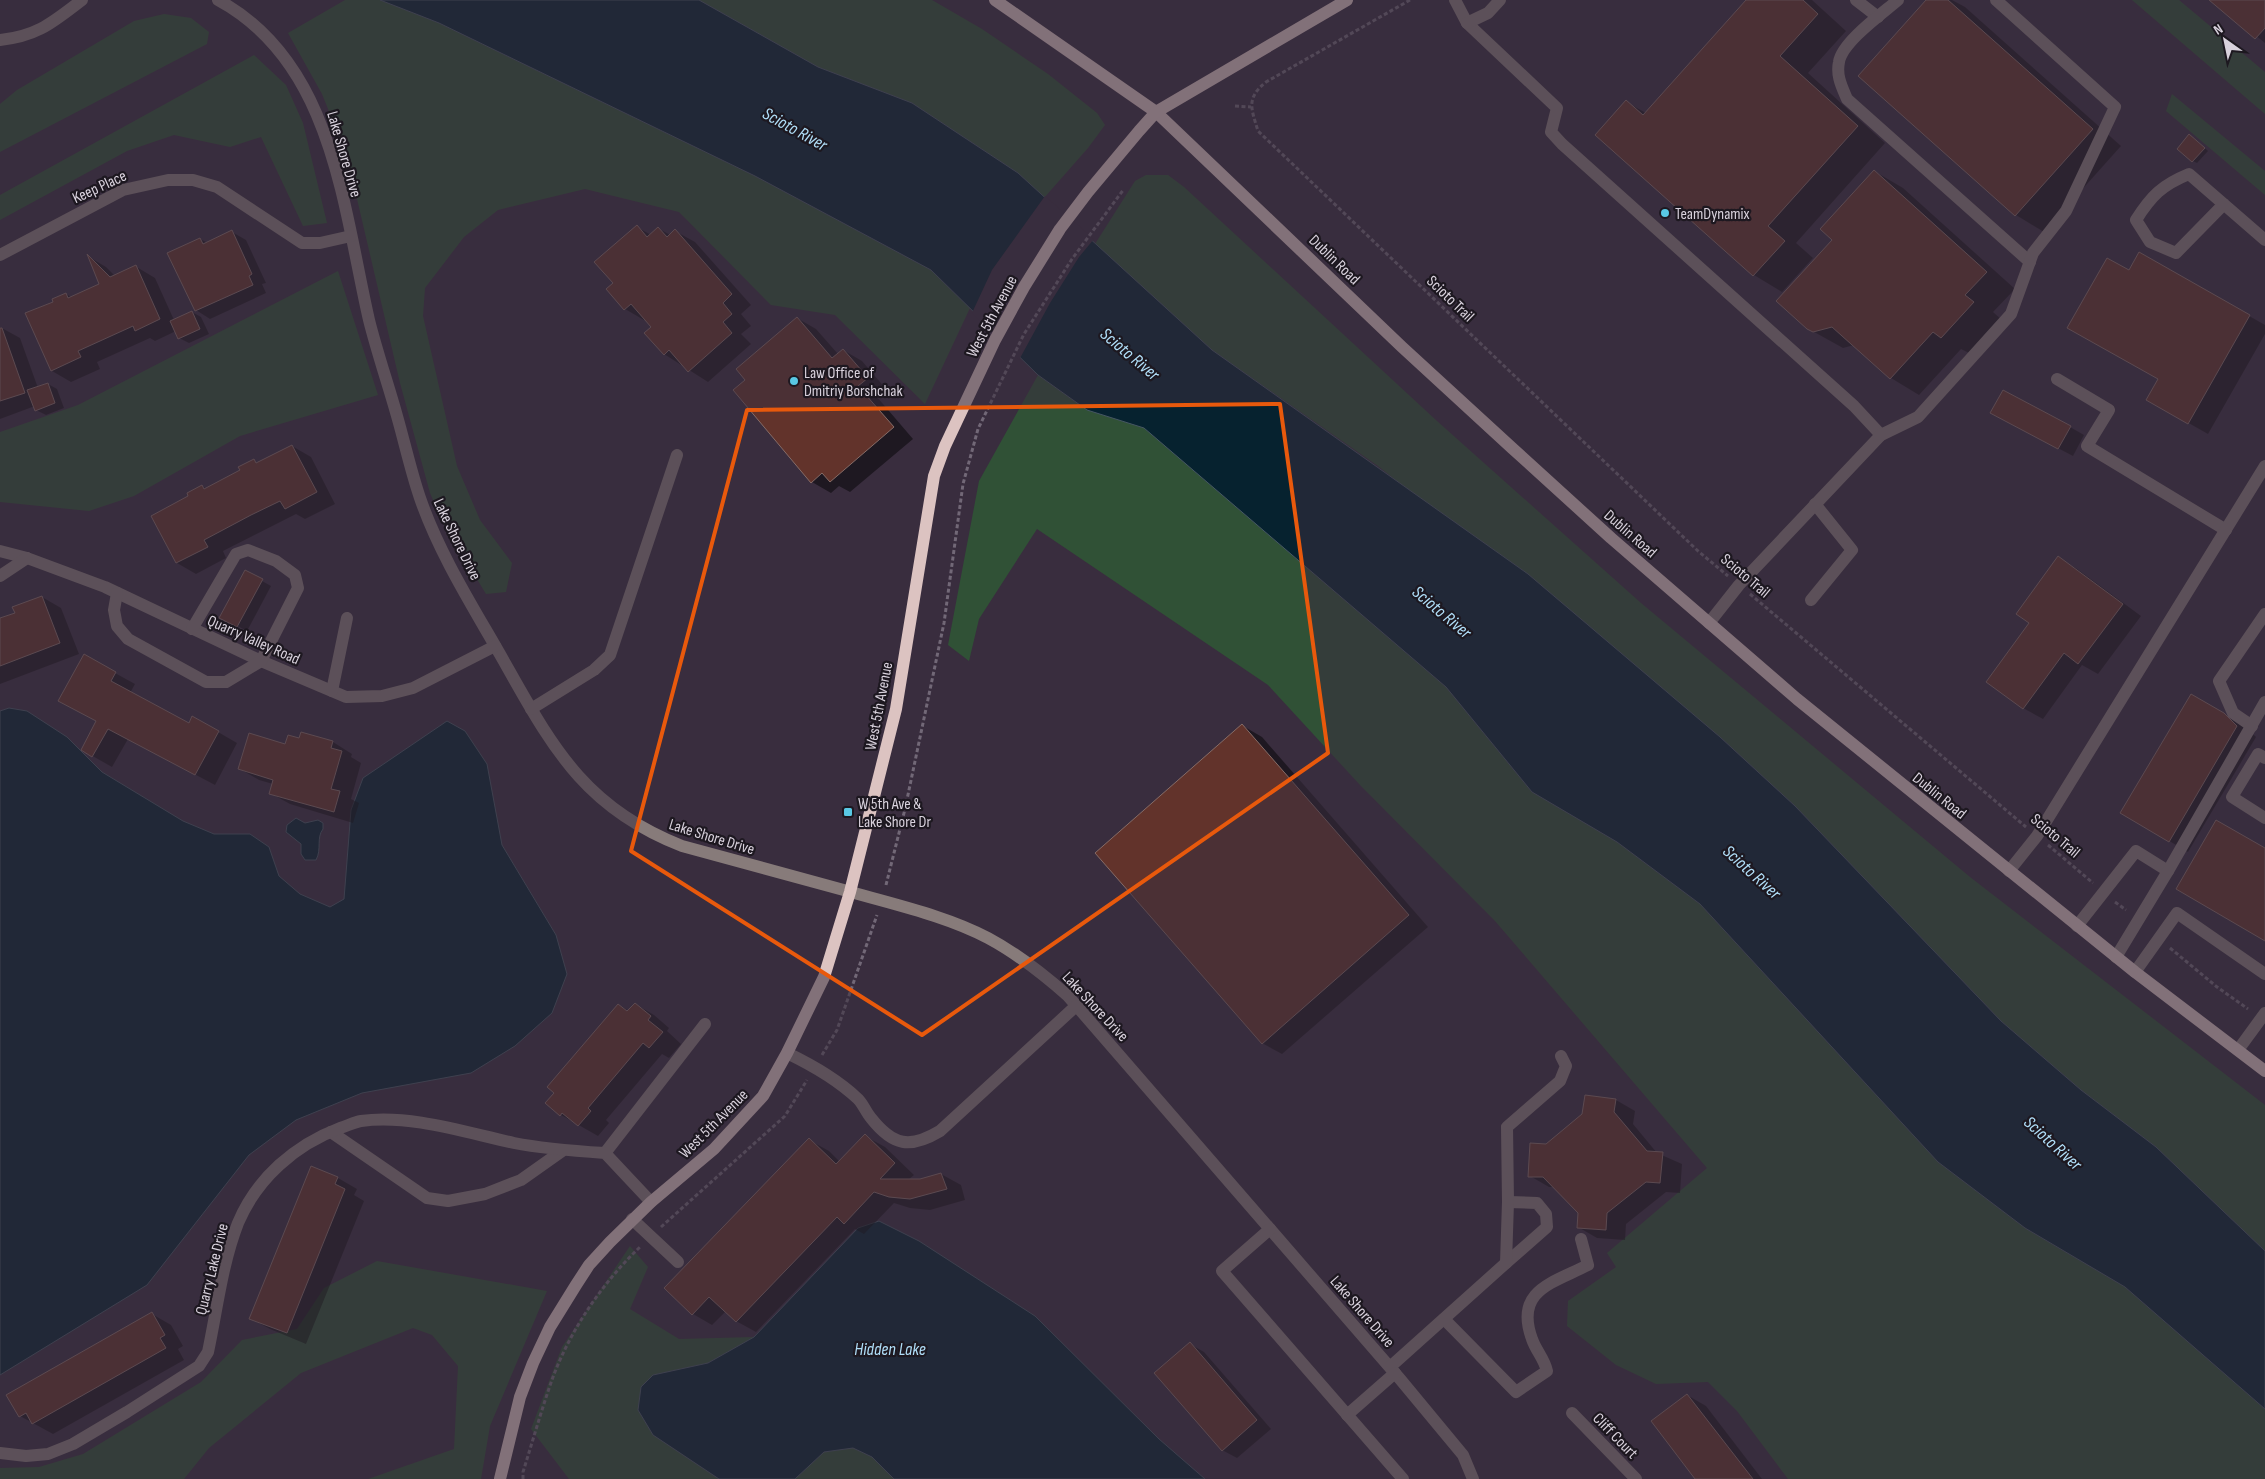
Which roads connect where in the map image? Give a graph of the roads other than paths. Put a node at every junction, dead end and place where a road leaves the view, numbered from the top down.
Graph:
1 (82, 0) edge
2 (218, 0) edge
3 (995, 0) edge
4 (1348, 0) edge
5 (1455, 0) edge
6 (1500, 0) edge
7 (1856, 0) edge
8 (1898, 0) edge
9 (1996, 0) edge
10 (1878, 17) junction
11 (1467, 23) junction
12 (0, 40) edge
13 (1156, 112) junction
14 (2224, 204) junction
15 (352, 236) junction
16 (2265, 240) edge
17 (0, 255) edge
18 (2030, 262) junction
19 (2057, 379) dead end
20 (1881, 434) junction
21 (677, 455) dead end
22 (2265, 466) edge
23 (1815, 504) junction
24 (2226, 530) junction
25 (0, 551) edge
26 (27, 558) junction
27 (0, 576) edge
28 (117, 593) junction
29 (1811, 600) dead end
30 (2265, 614) edge
31 (347, 618) dead end
32 (1709, 623) junction
33 (192, 629) junction
34 (495, 646) junction
35 (261, 661) junction
36 (332, 691) junction
37 (2265, 702) edge
38 (531, 709) junction
39 (2252, 726) junction
40 (2265, 758) edge
41 (2265, 818) edge
42 (2009, 871) junction
43 (2168, 871) junction
44 (850, 892) junction
45 (2077, 926) junction
46 (2116, 957) junction
47 (2135, 972) junction
48 (2265, 974) edge
49 (1076, 1006) junction
50 (2263, 1016) edge
51 (705, 1024) dead end
52 (2238, 1050) junction
53 (787, 1053) junction
54 (1562, 1056) dead end
55 (2265, 1071) edge
56 (331, 1132) junction
57 (562, 1150) junction
58 (604, 1153) junction
59 (651, 1202) junction
60 (1508, 1202) junction
61 (632, 1219) junction
62 (1270, 1229) junction
63 (1581, 1239) dead end
64 (678, 1262) dead end
65 (1506, 1263) junction
66 (1444, 1319) junction
67 (1392, 1370) junction
68 (1572, 1413) dead end
69 (1347, 1415) junction
70 (0, 1453) edge
71 (500, 1479) edge
72 (1403, 1479) edge
73 (1473, 1479) edge
74 (1636, 1479) edge

1 - 12 street
2 - 15 street, Lake Shore Drive
3 - 13 main road, Dublin Road
4 - 13 main road, West 5th Avenue
5 - 11 street
6 - 11 street
7 - 10 street
8 - 10 street
9 - 18 street
10 - 18 street
11 - 20 street
13 - 32 main road, Dublin Road
13 - 44 main road, West 5th Avenue
14 - 14 street
14 - 16 street
15 - 17 street, Keep Place
15 - 34 street, Lake Shore Drive
18 - 20 street
19 - 24 street
20 - 23 street
21 - 38 street
22 - 24 street
23 - 29 street
23 - 32 street
24 - 42 street
25 - 26 street, Quarry Valley Road
26 - 27 street
26 - 28 street, Quarry Valley Road
28 - 33 street, Quarry Valley Road
28 - 35 street
30 - 39 street
31 - 36 street
32 - 42 main road, Dublin Road
33 - 35 street, Quarry Valley Road
33 - 35 street
34 - 36 street, Quarry Valley Road
34 - 38 street, Lake Shore Drive
35 - 36 street, Quarry Valley Road
37 - 39 street
38 - 44 street, Lake Shore Drive
39 - 43 street
40 - 41 street
42 - 45 main road, Dublin Road
43 - 45 street
43 - 46 street
44 - 49 street, Lake Shore Drive
44 - 53 main road, West 5th Avenue
45 - 46 main road, Dublin Road
46 - 47 main road, Dublin Road
47 - 48 street
47 - 52 main road, Dublin Road
49 - 53 street
49 - 62 street, Lake Shore Drive
50 - 52 street
51 - 58 street
52 - 55 main road, Dublin Road
53 - 59 main road, West 5th Avenue
54 - 60 street
56 - 57 street, Quarry Lake Drive
56 - 57 street
56 - 70 street, Quarry Lake Drive
57 - 58 street, Quarry Lake Drive
58 - 59 street
59 - 61 main road, West 5th Avenue
60 - 65 street
60 - 65 street
61 - 64 street
61 - 71 main road, West 5th Avenue
62 - 67 street, Lake Shore Drive
62 - 69 street
63 - 66 street
65 - 66 street
66 - 67 street
67 - 69 street
67 - 73 street, Lake Shore Drive
68 - 74 street, Cliff Court
69 - 72 street

